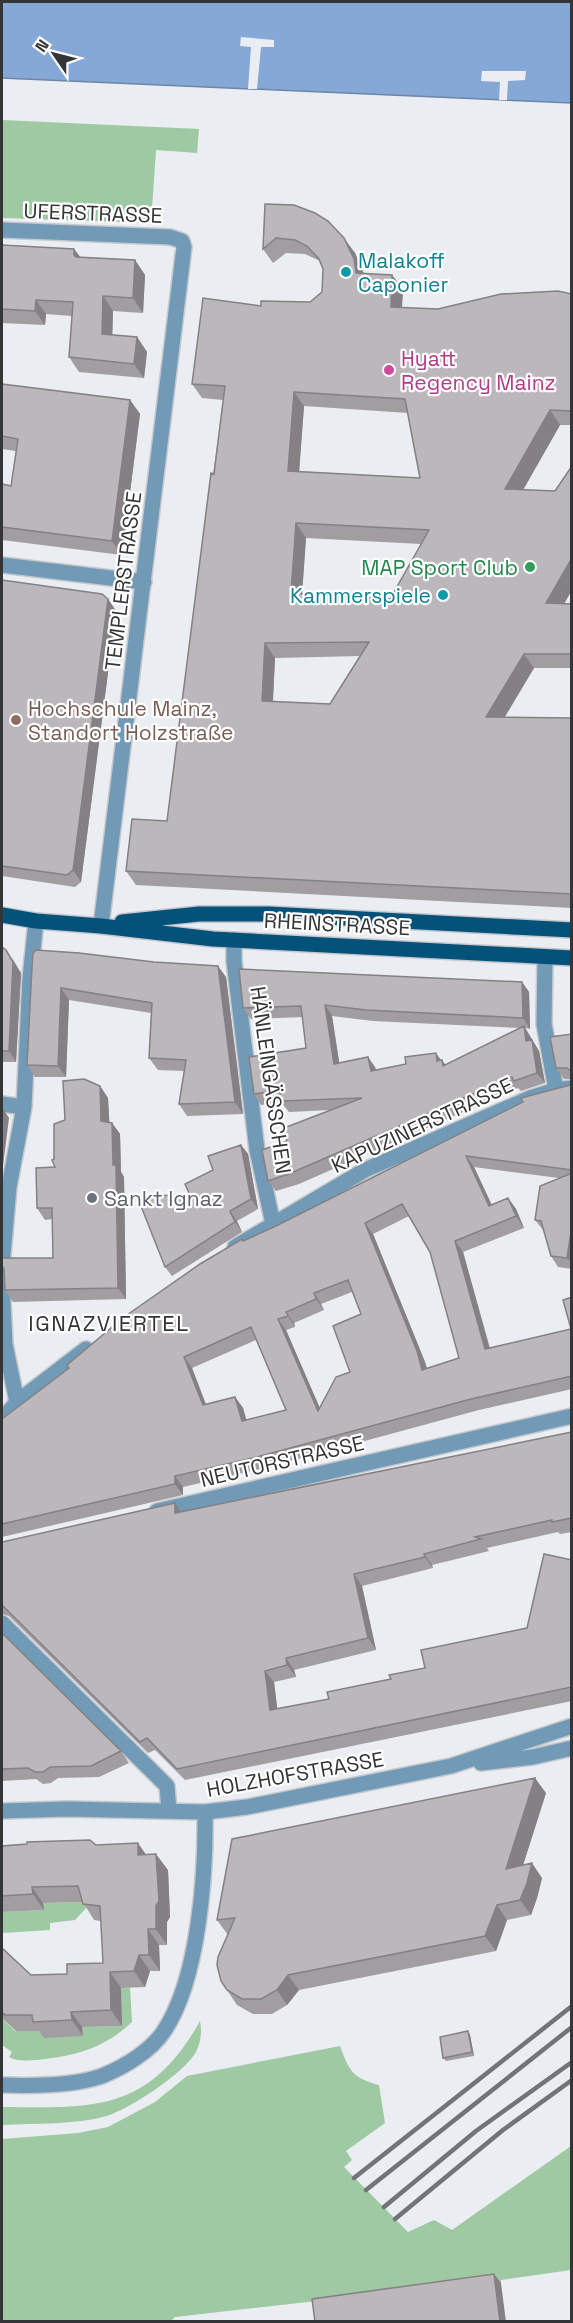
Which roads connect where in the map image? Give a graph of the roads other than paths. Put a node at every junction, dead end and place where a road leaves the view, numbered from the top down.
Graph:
1 (2, 230) edge
2 (182, 241) joint
3 (2, 565) edge
4 (144, 582) junction
5 (2, 915) edge
6 (36, 921) junction
7 (101, 926) junction
8 (572, 930) edge
9 (234, 940) junction
10 (545, 957) junction
11 (572, 958) edge
12 (564, 1089) edge
13 (2, 1104) edge
14 (24, 1107) junction
15 (273, 1224) junction
16 (225, 1253) edge
17 (2, 1266) edge
18 (2, 1281) edge
19 (101, 1338) edge
20 (17, 1402) junction
21 (572, 1416) edge
22 (2, 1420) edge
23 (140, 1515) edge
24 (2, 1623) edge
25 (572, 1726) edge
26 (572, 1748) edge
27 (451, 1766) junction
28 (2, 1811) edge
29 (170, 1811) junction
30 (206, 1812) junction
31 (2, 2085) edge

1 - 2 street, UFERSTRASSE
2 - 4 street, TEMPLERSTRASSE
3 - 4 street
4 - 7 street, TEMPLERSTRASSE
5 - 6 main road, RHEINSTRASSE
6 - 7 main road, RHEINSTRASSE
6 - 14 street
7 - 8 main road, RHEINSTRASSE
7 - 9 main road, RHEINSTRASSE
9 - 10 main road, RHEINSTRASSE
9 - 15 street, HÄNLEINGÄSSCHEN
10 - 11 main road, RHEINSTRASSE
10 - 12 street
12 - 15 street, KAPUZINERSTRASSE
13 - 14 street
14 - 17 street
15 - 16 street, KAPUZINERSTRASSE
18 - 20 street
19 - 20 street
20 - 22 street
21 - 23 street, NEUTORSTRASSE
24 - 29 street
25 - 27 street, HOLZHOFSTRASSE
26 - 27 street, HOLZHOFSTRASSE
27 - 30 street, HOLZHOFSTRASSE
28 - 29 street, HOLZHOFSTRASSE
29 - 30 street, HOLZHOFSTRASSE
30 - 31 street

